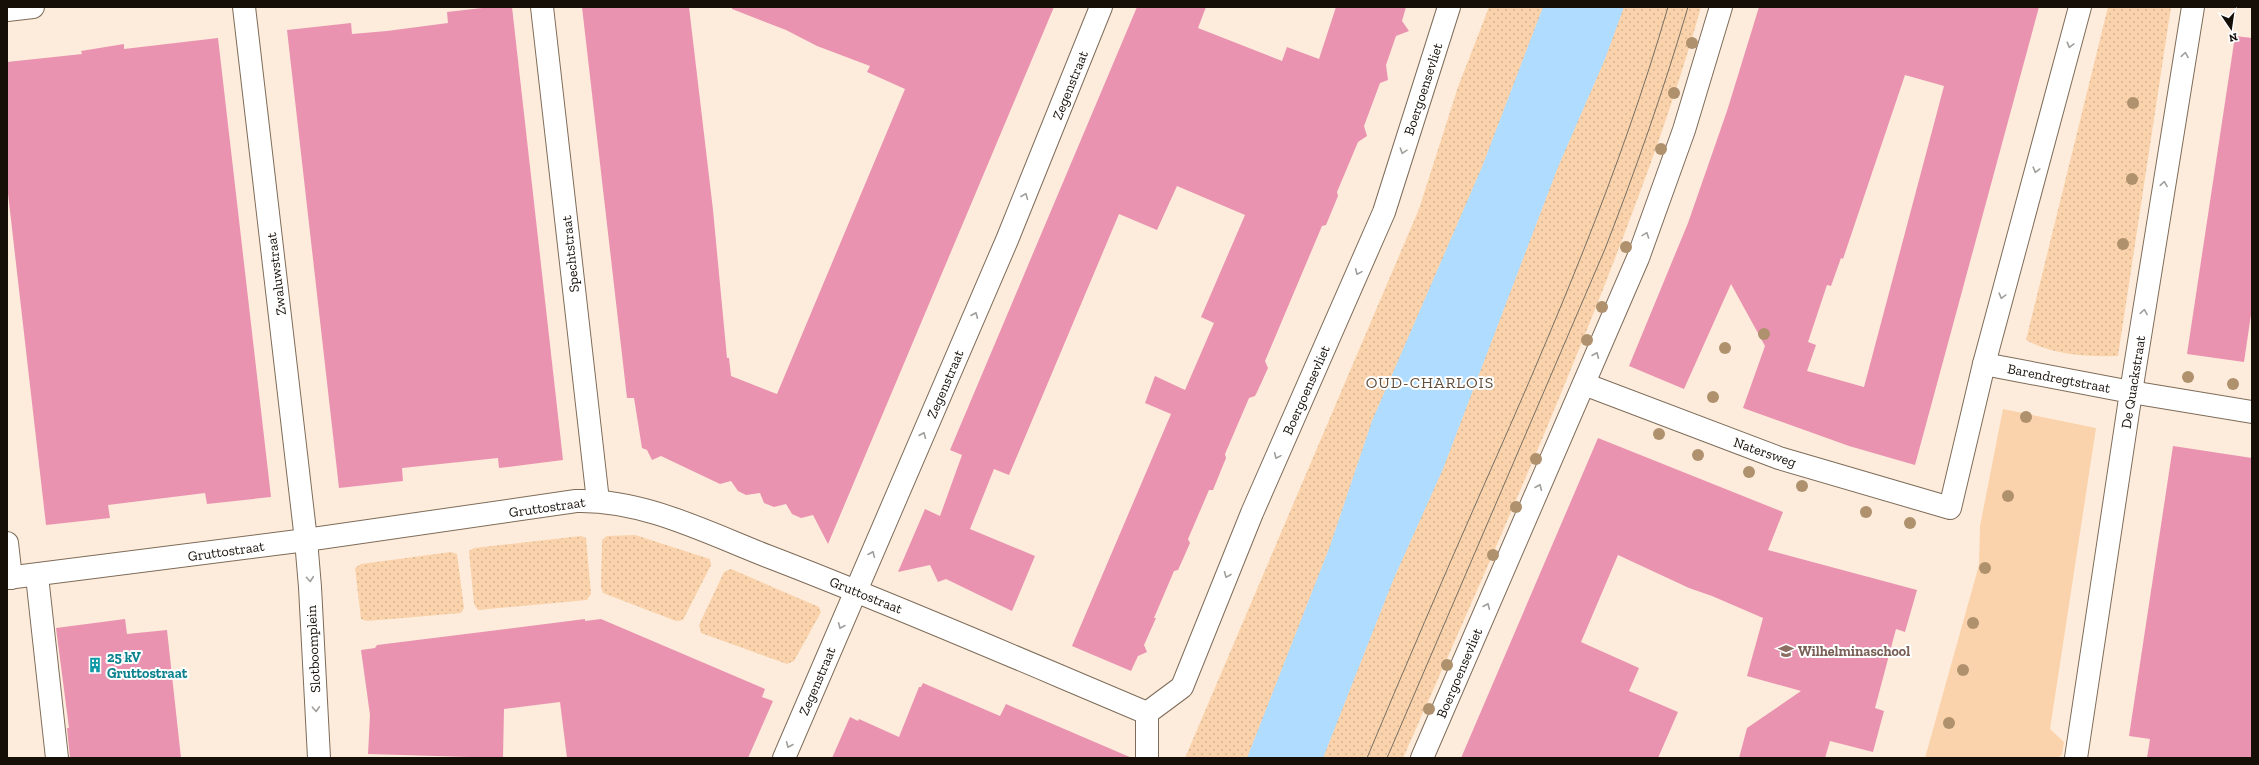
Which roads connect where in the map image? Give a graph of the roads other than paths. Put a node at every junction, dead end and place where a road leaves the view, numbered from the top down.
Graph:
1 (34, 7) edge
2 (244, 7) edge
3 (542, 7) edge
4 (1101, 7) edge
5 (1449, 7) edge
6 (1722, 7) edge
7 (2080, 7) edge
8 (2193, 7) edge
9 (7, 10) edge
10 (1984, 364) junction
11 (1584, 384) junction
12 (2131, 392) junction
13 (2252, 412) edge
14 (598, 501) junction
15 (306, 540) junction
16 (7, 543) edge
17 (37, 576) junction
18 (9, 578) edge
19 (856, 590) junction
20 (1148, 713) junction
21 (57, 758) edge
22 (319, 758) edge
23 (784, 758) edge
24 (1148, 758) edge
25 (1422, 758) edge
26 (2076, 758) edge

1 - 9 street
2 - 15 street, Zwaluwstraat
3 - 14 street, Spechtstraat
19 -> 4 street, Zegenstraat
5 -> 20 street, Boergoensevliet
11 -> 6 street, Boergoensevliet
7 -> 10 street
12 -> 8 street, De Quackstraat
10 - 11 street, Natersweg
10 - 12 street, Barendregtstraat
25 -> 11 street, Boergoensevliet
12 - 13 street, Barendregtstraat
12 - 26 street, De Quackstraat
14 - 15 street, Gruttostraat
14 - 19 street, Gruttostraat
15 - 17 street, Gruttostraat
15 -> 22 street, Slotboomplein
16 - 18 street
17 - 18 street, Gruttostraat
17 - 21 street
19 - 20 street, Gruttostraat
19 -> 23 street, Zegenstraat
20 - 24 street

